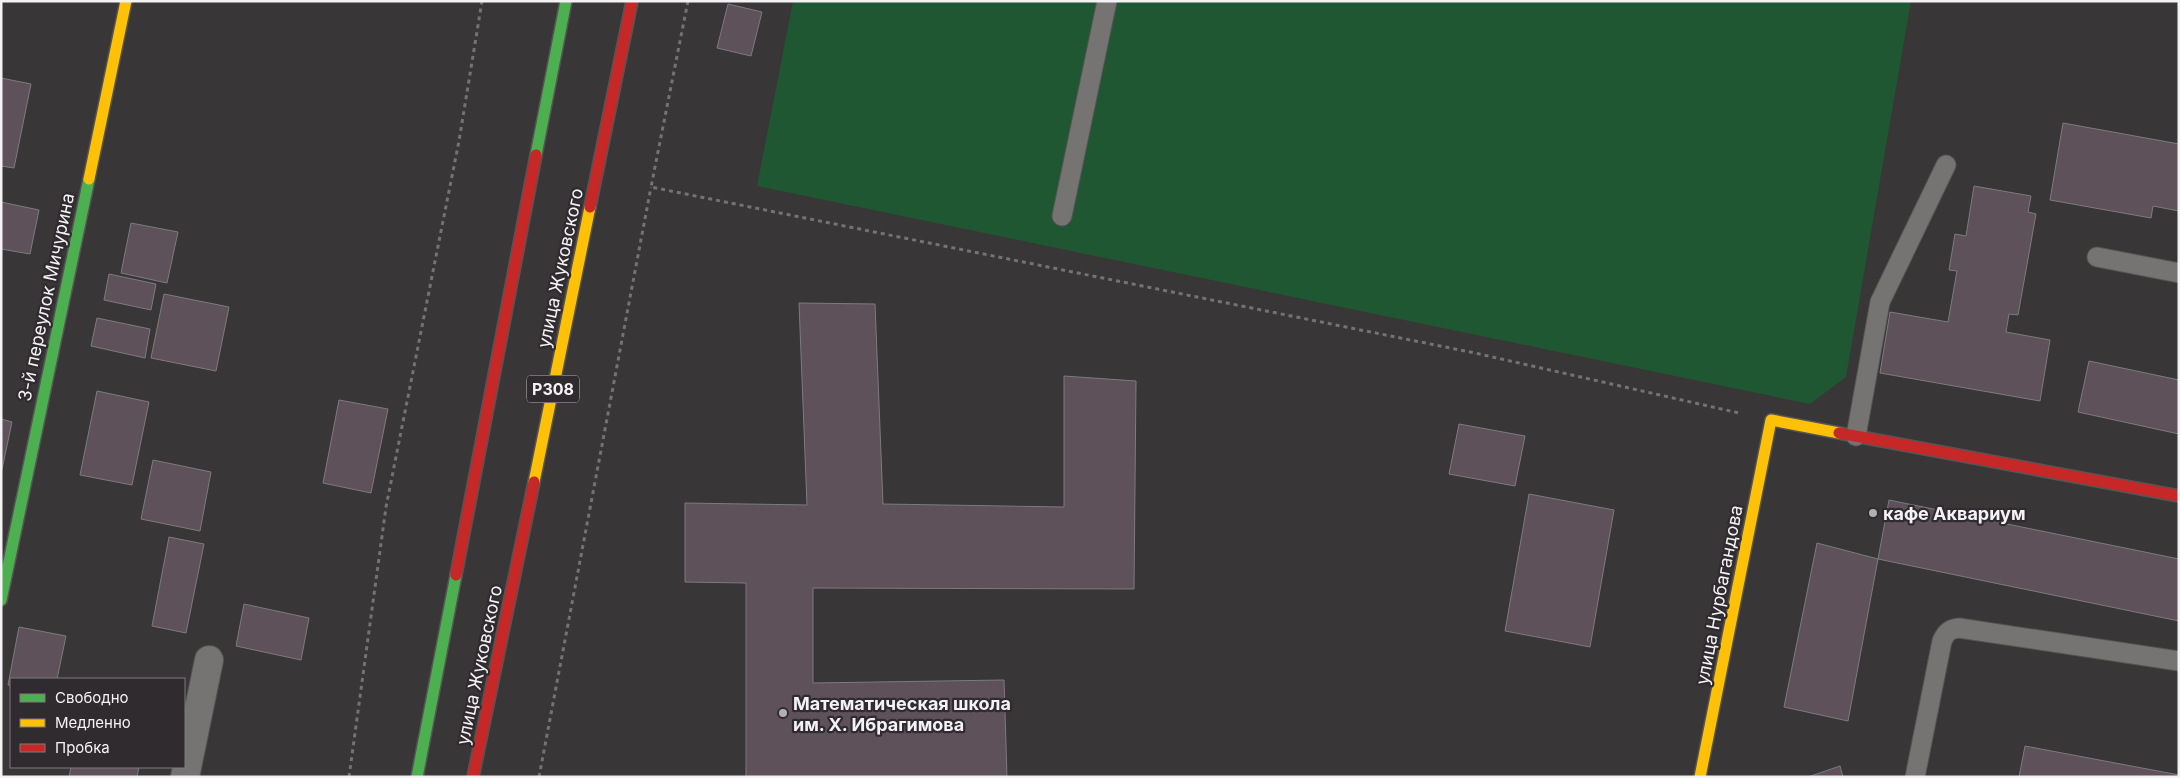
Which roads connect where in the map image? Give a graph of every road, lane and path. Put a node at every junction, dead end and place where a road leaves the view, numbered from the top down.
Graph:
1 (126, 1) edge
2 (482, 1) edge
3 (566, 1) edge
4 (632, 1) edge
5 (688, 1) edge
6 (1107, 1) edge
7 (1946, 166) dead end
8 (651, 187) junction
9 (1062, 216) dead end
10 (2097, 257) dead end
11 (2179, 273) edge
12 (1771, 420) junction
13 (1856, 436) junction
14 (2179, 496) edge
15 (1, 600) edge
16 (209, 660) dead end
17 (2179, 662) edge
18 (185, 777) edge
19 (348, 777) edge
20 (417, 777) edge
21 (474, 777) edge
22 (539, 777) edge
23 (1700, 777) edge
24 (1915, 777) edge

1 - 15 main road, 3-й переулок Мичурина
2 - 19 path
3 - 20 main road
4 - 21 main road, улица Жуковского / P308
5 - 8 path
6 - 9 lane
7 - 13 lane
8 - 12 path
8 - 22 path
10 - 11 lane
12 - 13 main road
12 - 23 main road, улица Нурбагандова
13 - 14 main road
16 - 18 street
17 - 24 lane

